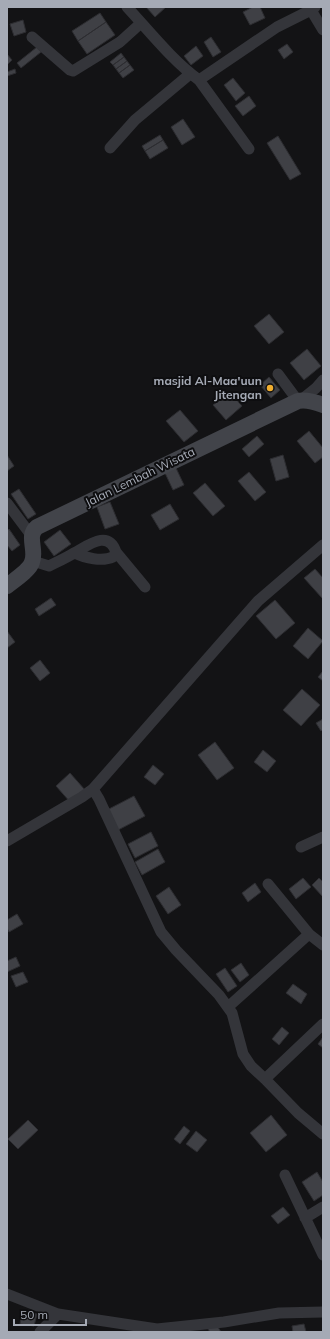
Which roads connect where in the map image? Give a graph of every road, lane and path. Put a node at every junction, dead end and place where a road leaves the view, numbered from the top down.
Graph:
1 (133, 9) edge
2 (313, 9) edge
3 (141, 23) junction
4 (323, 30) edge
5 (32, 37) dead end
6 (195, 77) junction
7 (110, 148) dead end
8 (249, 149) dead end
9 (278, 374) dead end
10 (313, 397) edge
11 (7, 503) edge
12 (31, 535) junction
13 (323, 544) edge
14 (116, 552) junction
15 (75, 553) junction
16 (33, 561) junction
17 (7, 586) edge
18 (145, 587) dead end
19 (93, 789) junction
20 (323, 838) edge
21 (7, 842) edge
22 (301, 846) dead end
23 (268, 884) dead end
24 (309, 934) junction
25 (323, 945) edge
26 (228, 1007) junction
27 (323, 1024) edge
28 (265, 1079) junction
29 (323, 1134) edge
30 (284, 1176) dead end
31 (323, 1207) edge
32 (305, 1218) junction
33 (323, 1255) edge
34 (7, 1294) edge
35 (323, 1312) edge
36 (58, 1314) junction
37 (227, 1327) edge
38 (40, 1332) edge

1 - 3 street
2 - 4 street
2 - 6 street
3 - 5 street
3 - 6 street
6 - 7 street
6 - 8 street
9 - 10 street
10 - 12 street, Jalan Lembah Wisata
11 - 12 street
12 - 16 street
13 - 19 street
14 - 15 street
14 - 15 street
14 - 18 street
15 - 16 street
16 - 17 street
19 - 21 street
19 - 26 street
20 - 22 street
23 - 24 street
24 - 25 street
24 - 26 street
26 - 28 street
27 - 28 street
28 - 29 street
30 - 32 street
31 - 32 street
32 - 33 street
34 - 36 street
35 - 37 street
36 - 37 street
36 - 38 street

